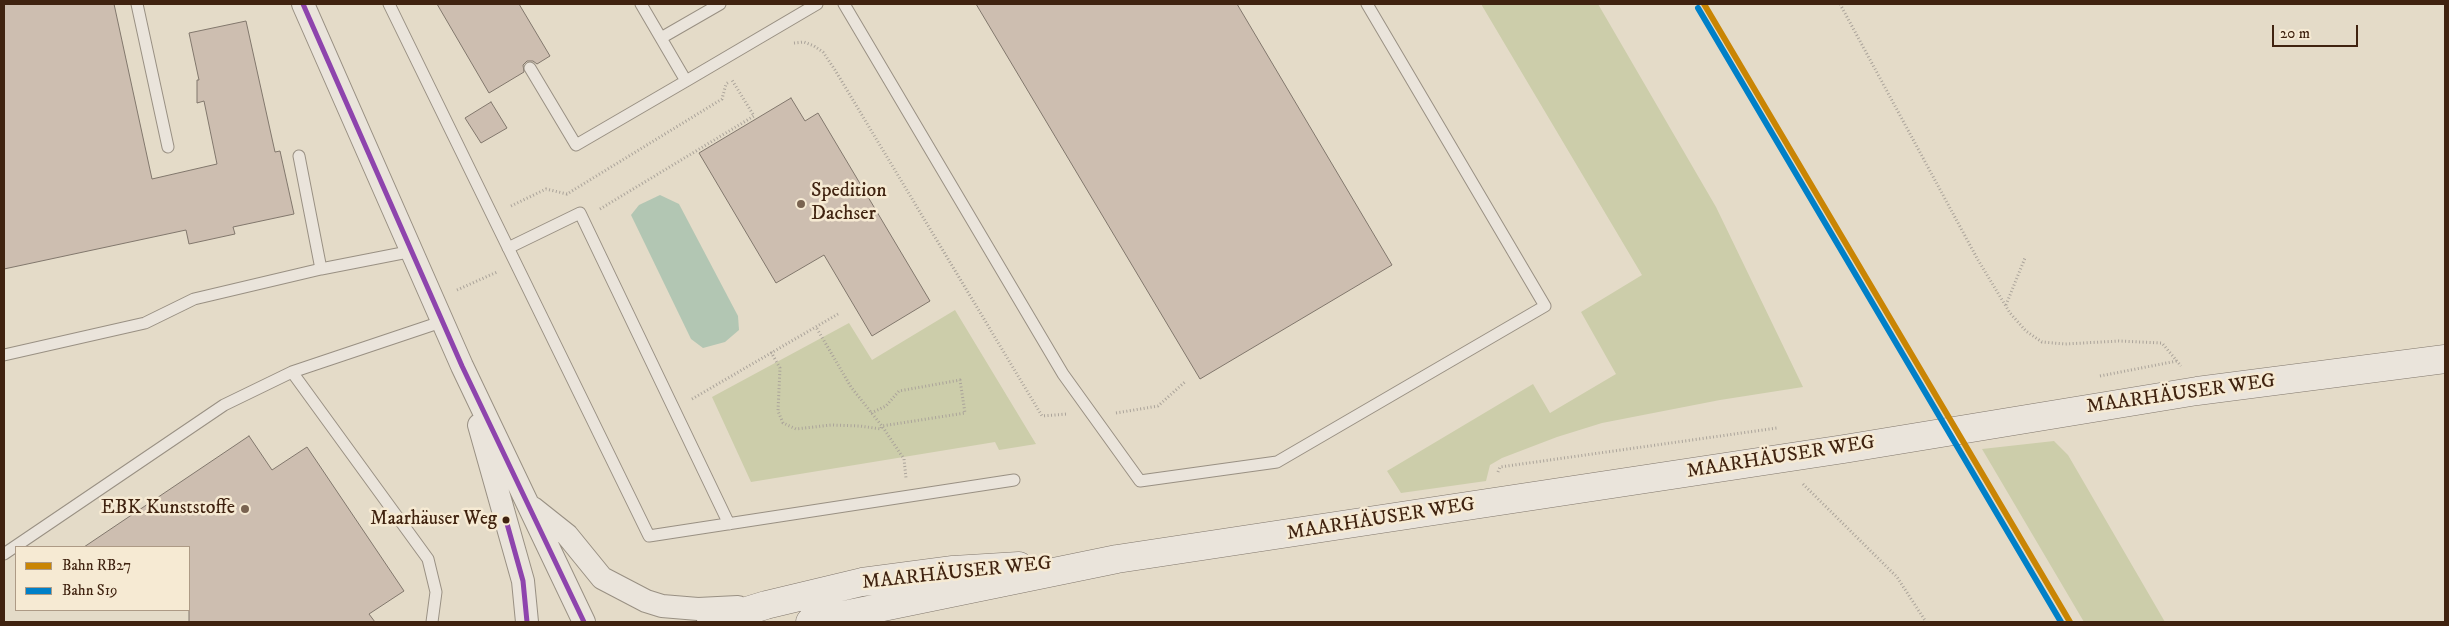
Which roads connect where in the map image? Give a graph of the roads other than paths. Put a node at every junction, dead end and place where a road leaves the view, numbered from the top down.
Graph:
1 (136, 4) edge
2 (303, 4) edge
3 (389, 4) edge
4 (641, 4) edge
5 (720, 4) edge
6 (817, 4) edge
7 (844, 4) edge
8 (1367, 4) edge
9 (661, 38) junction
10 (530, 68) dead end
11 (686, 81) junction
12 (168, 147) dead end
13 (299, 156) dead end
14 (508, 248) junction
15 (413, 250) junction
16 (321, 269) junction
17 (444, 321) junction
18 (4, 355) edge
19 (2445, 359) edge
20 (462, 366) junction
21 (292, 372) junction
22 (1014, 480) dead end
23 (529, 504) junction
24 (729, 524) junction
25 (16, 546) edge
26 (15, 547) edge
27 (4, 554) edge
28 (1117, 560) junction
29 (766, 605) junction
30 (432, 622) edge
31 (527, 622) edge
32 (584, 622) edge
33 (711, 622) edge
34 (810, 622) edge

1 - 12 lane
2 - 15 street
3 - 14 lane
4 - 9 lane
5 - 9 lane
6 - 11 lane
7 - 8 lane
9 - 11 lane
10 - 11 lane
13 - 16 lane
14 - 24 lane
14 - 24 lane
15 - 16 lane
15 - 17 street
16 - 18 lane
17 - 20 street
17 - 21 lane
19 - 28 main road, MAARHÄUSER WEG
20 - 23 street
20 - 31 street
21 - 25 lane
21 - 30 lane
22 - 24 lane
23 - 29 street
23 - 32 street
26 - 27 lane
28 - 29 main road, MAARHÄUSER WEG
28 - 34 main road, MAARHÄUSER WEG
29 - 33 main road, MAARHÄUSER WEG

